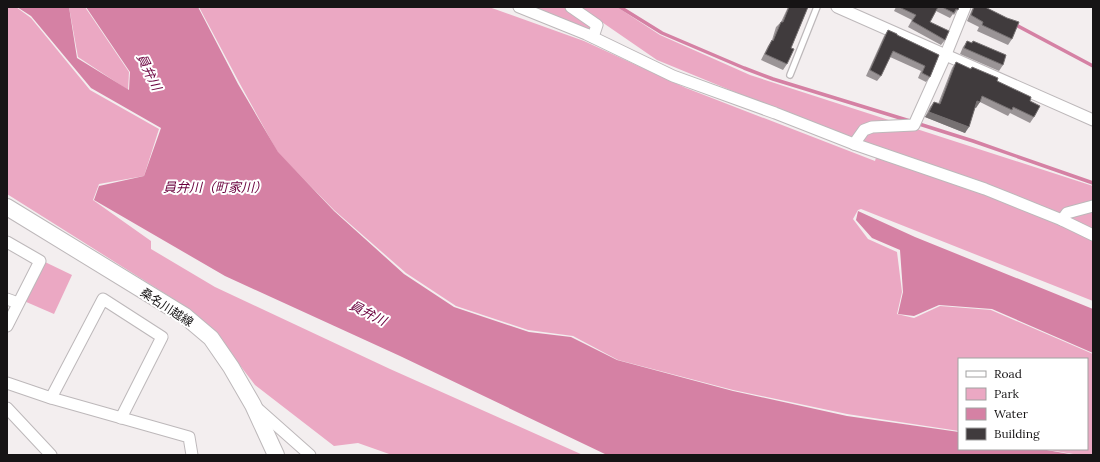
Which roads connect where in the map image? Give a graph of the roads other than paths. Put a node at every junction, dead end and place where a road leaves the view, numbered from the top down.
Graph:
1 (519, 7) edge
2 (571, 7) edge
3 (817, 7) edge
4 (837, 7) edge
5 (965, 7) edge
6 (593, 38) junction
7 (946, 54) junction
8 (790, 75) dead end
9 (1093, 120) edge
10 (854, 144) junction
11 (1093, 206) edge
12 (7, 207) edge
13 (1062, 220) junction
14 (1093, 235) edge
15 (7, 242) edge
16 (7, 299) edge
17 (18, 303) junction
18 (7, 326) edge
19 (7, 383) edge
20 (51, 398) junction
21 (253, 405) junction
22 (7, 408) edge
23 (121, 418) junction
24 (51, 455) edge
25 (192, 455) edge
26 (276, 455) edge
27 (310, 455) edge

1 - 6 street
2 - 6 street
3 - 8 lane
4 - 7 street
5 - 7 street
6 - 10 street
7 - 9 street
7 - 10 street
10 - 13 street
11 - 13 street
12 - 21 main road, 桑名川越線
13 - 14 street
15 - 17 street
16 - 17 street
17 - 18 street
19 - 20 street
20 - 23 street
20 - 23 street
21 - 26 main road, 桑名川越線
21 - 27 street
22 - 24 street
23 - 25 street

